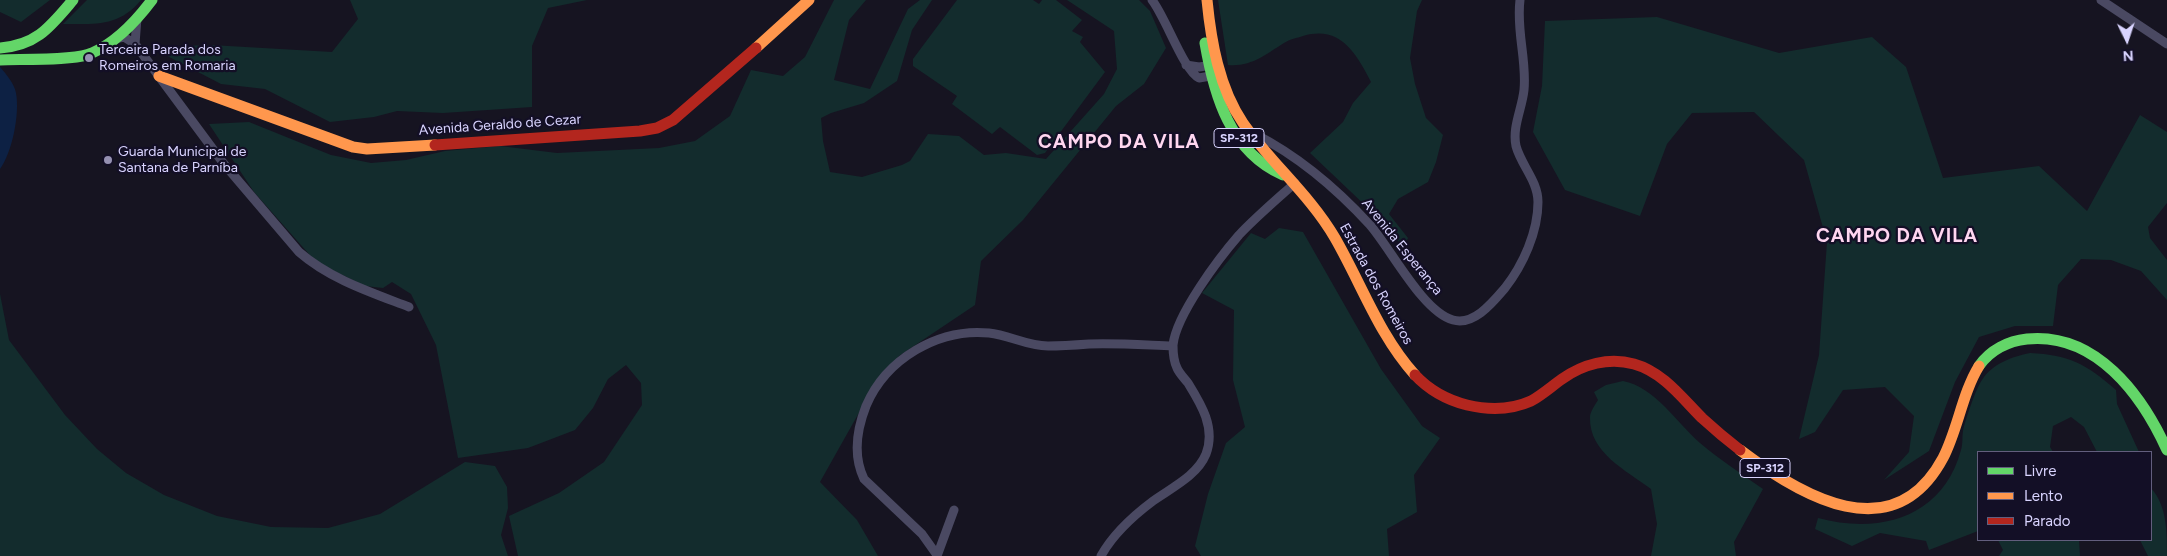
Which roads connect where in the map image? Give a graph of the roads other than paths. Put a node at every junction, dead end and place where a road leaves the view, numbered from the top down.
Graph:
1 (73, 0) edge
2 (152, 0) edge
3 (809, 0) edge
4 (1152, 0) edge
5 (1197, 0) edge
6 (1206, 0) edge
7 (1520, 0) edge
8 (2101, 0) edge
9 (138, 18) junction
10 (114, 39) junction
11 (135, 44) junction
12 (2167, 44) edge
13 (3, 54) edge
14 (1214, 70) junction
15 (159, 76) junction
16 (1230, 124) junction
17 (1249, 132) junction
18 (1293, 181) junction
19 (409, 307) dead end
20 (1173, 346) junction
21 (2167, 450) edge
22 (954, 510) dead end
23 (937, 556) edge
24 (1101, 556) edge

1 - 13 main road
2 - 9 main road
3 - 15 main road, Avenida Geraldo de Cezar
4 - 14 street
5 - 14 main road, Estrada dos Romeiros / SP-312
6 - 14 main road, Estrada dos Romeiros / SP-312
7 - 17 street, Avenida Esperança
8 - 12 street
9 - 10 main road
9 - 11 street
10 - 11 street
10 - 13 main road
11 - 15 street
14 - 16 main road, Estrada dos Romeiros / SP-312
14 - 17 main road, Estrada dos Romeiros / SP-312
15 - 19 street
16 - 17 street, Avenida Esperança
16 - 18 main road, Estrada dos Romeiros / SP-312
17 - 18 main road, Estrada dos Romeiros / SP-312
18 - 20 street
18 - 21 main road, Estrada dos Romeiros / SP-312
20 - 23 street
20 - 24 street
22 - 23 street

